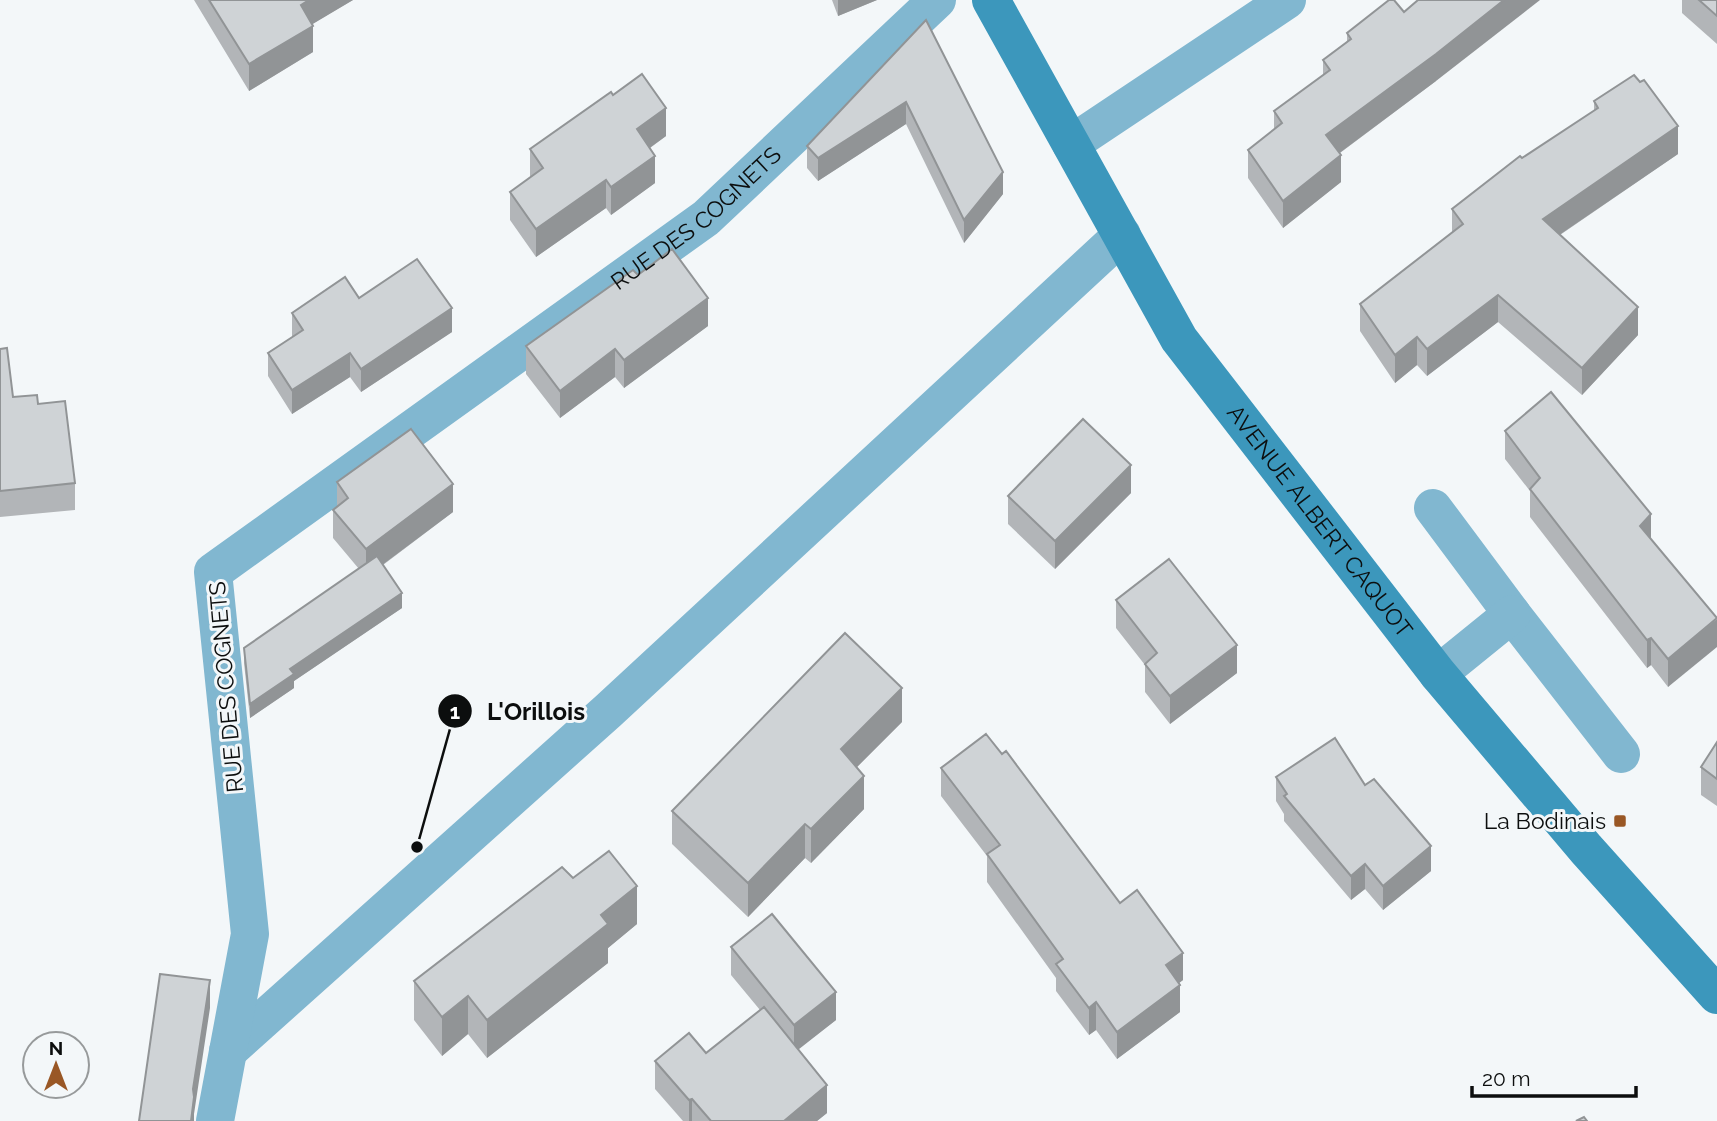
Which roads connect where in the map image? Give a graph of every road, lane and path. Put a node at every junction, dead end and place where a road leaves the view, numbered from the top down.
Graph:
1 (937, 0) edge
2 (990, 0) edge
3 (1287, 0) edge
4 (1071, 144) junction
5 (1122, 235) junction
6 (1433, 508) dead end
7 (1512, 614) junction
8 (1438, 674) junction
9 (1621, 754) dead end
10 (1717, 995) edge
11 (228, 1051) junction
12 (215, 1121) edge

1 - 11 street, RUE DES COGNETS
2 - 4 main road, AVENUE ALBERT CAQUOT
3 - 4 street
4 - 5 main road, AVENUE ALBERT CAQUOT
5 - 8 main road, AVENUE ALBERT CAQUOT
5 - 11 street
6 - 7 street
7 - 8 street
7 - 9 street
8 - 10 main road, AVENUE ALBERT CAQUOT
11 - 12 street, RUE DES COGNETS

